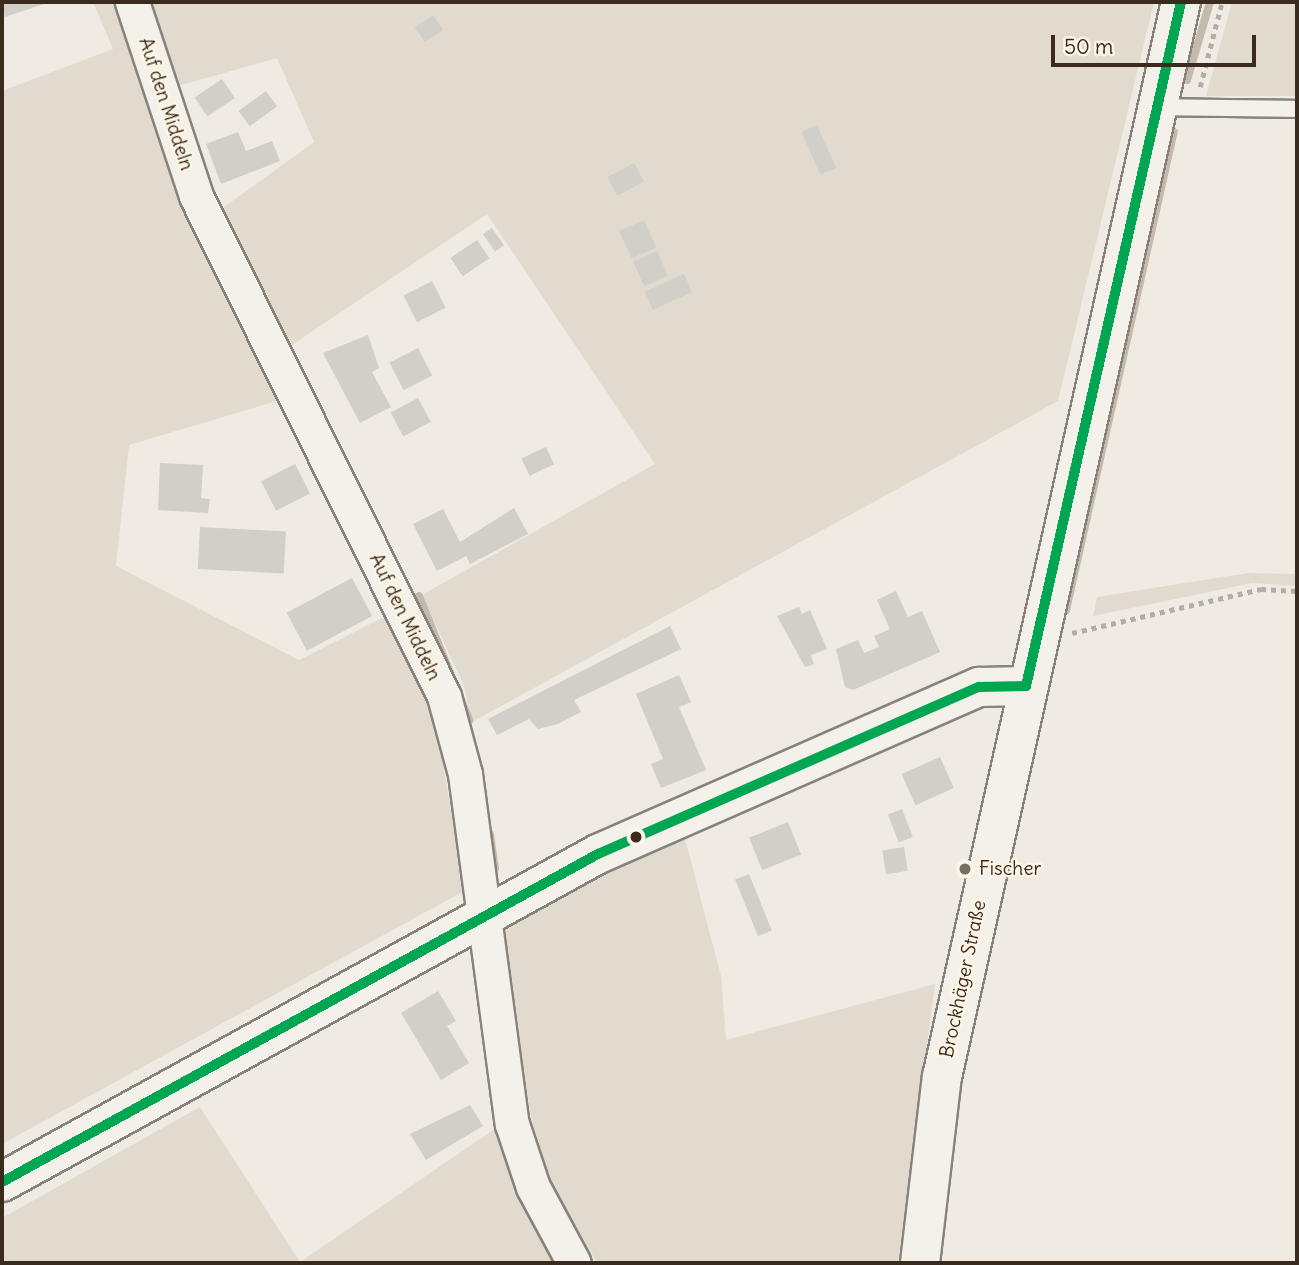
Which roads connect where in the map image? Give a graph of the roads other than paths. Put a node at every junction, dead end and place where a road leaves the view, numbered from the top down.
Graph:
1 (132, 2) edge
2 (1181, 2) edge
3 (1153, 107) junction
4 (1297, 109) edge
5 (1026, 686) junction
6 (484, 913) junction
7 (2, 1182) edge
8 (574, 1263) edge
9 (920, 1263) edge

1 - 6 street, Auf den Middeln
2 - 3 street, Brockhäger Straße
3 - 4 lane
3 - 5 street, Brockhäger Straße
5 - 6 street
5 - 9 street, Brockhäger Straße
6 - 7 street
6 - 8 street, Auf den Middeln

